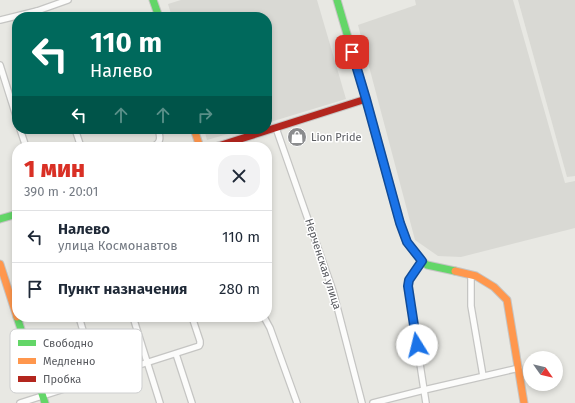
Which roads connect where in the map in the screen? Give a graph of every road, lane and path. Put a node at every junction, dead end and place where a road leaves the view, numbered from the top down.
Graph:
1 (68, 0) edge
2 (153, 0) edge
3 (337, 0) edge
4 (42, 12) edge
5 (158, 12) edge
6 (12, 18) edge
7 (0, 20) edge
8 (0, 65) edge
9 (366, 99) junction
10 (12, 103) edge
11 (276, 128) junction
12 (272, 129) edge
13 (257, 134) edge
14 (231, 142) edge
15 (12, 215) edge
16 (0, 219) edge
17 (422, 261) junction
18 (0, 264) edge
19 (471, 275) junction
20 (12, 301) edge
21 (194, 322) edge
22 (267, 322) edge
23 (142, 347) edge
24 (176, 354) junction
25 (147, 363) junction
26 (142, 364) edge
27 (519, 368) junction
28 (483, 376) junction
29 (424, 390) junction
30 (59, 393) edge
31 (44, 399) edge
32 (20, 403) edge
33 (160, 403) edge
34 (192, 403) edge
35 (297, 403) edge
36 (362, 403) edge
37 (373, 403) edge
38 (426, 403) edge
39 (524, 403) edge

1 - 4 street
2 - 5 street
3 - 9 street
6 - 7 street
8 - 10 street
9 - 11 street
9 - 17 street
11 - 12 street
11 - 36 street, Нерченская улица
13 - 14 street
15 - 16 street
17 - 19 street
17 - 29 street
18 - 20 street
19 - 27 street
19 - 28 street
21 - 24 street
22 - 35 street
23 - 25 street
24 - 25 street
24 - 34 street
25 - 26 street
25 - 33 street
27 - 28 street
27 - 39 street
28 - 29 street
29 - 37 street
29 - 38 street
30 - 31 street
31 - 32 street

